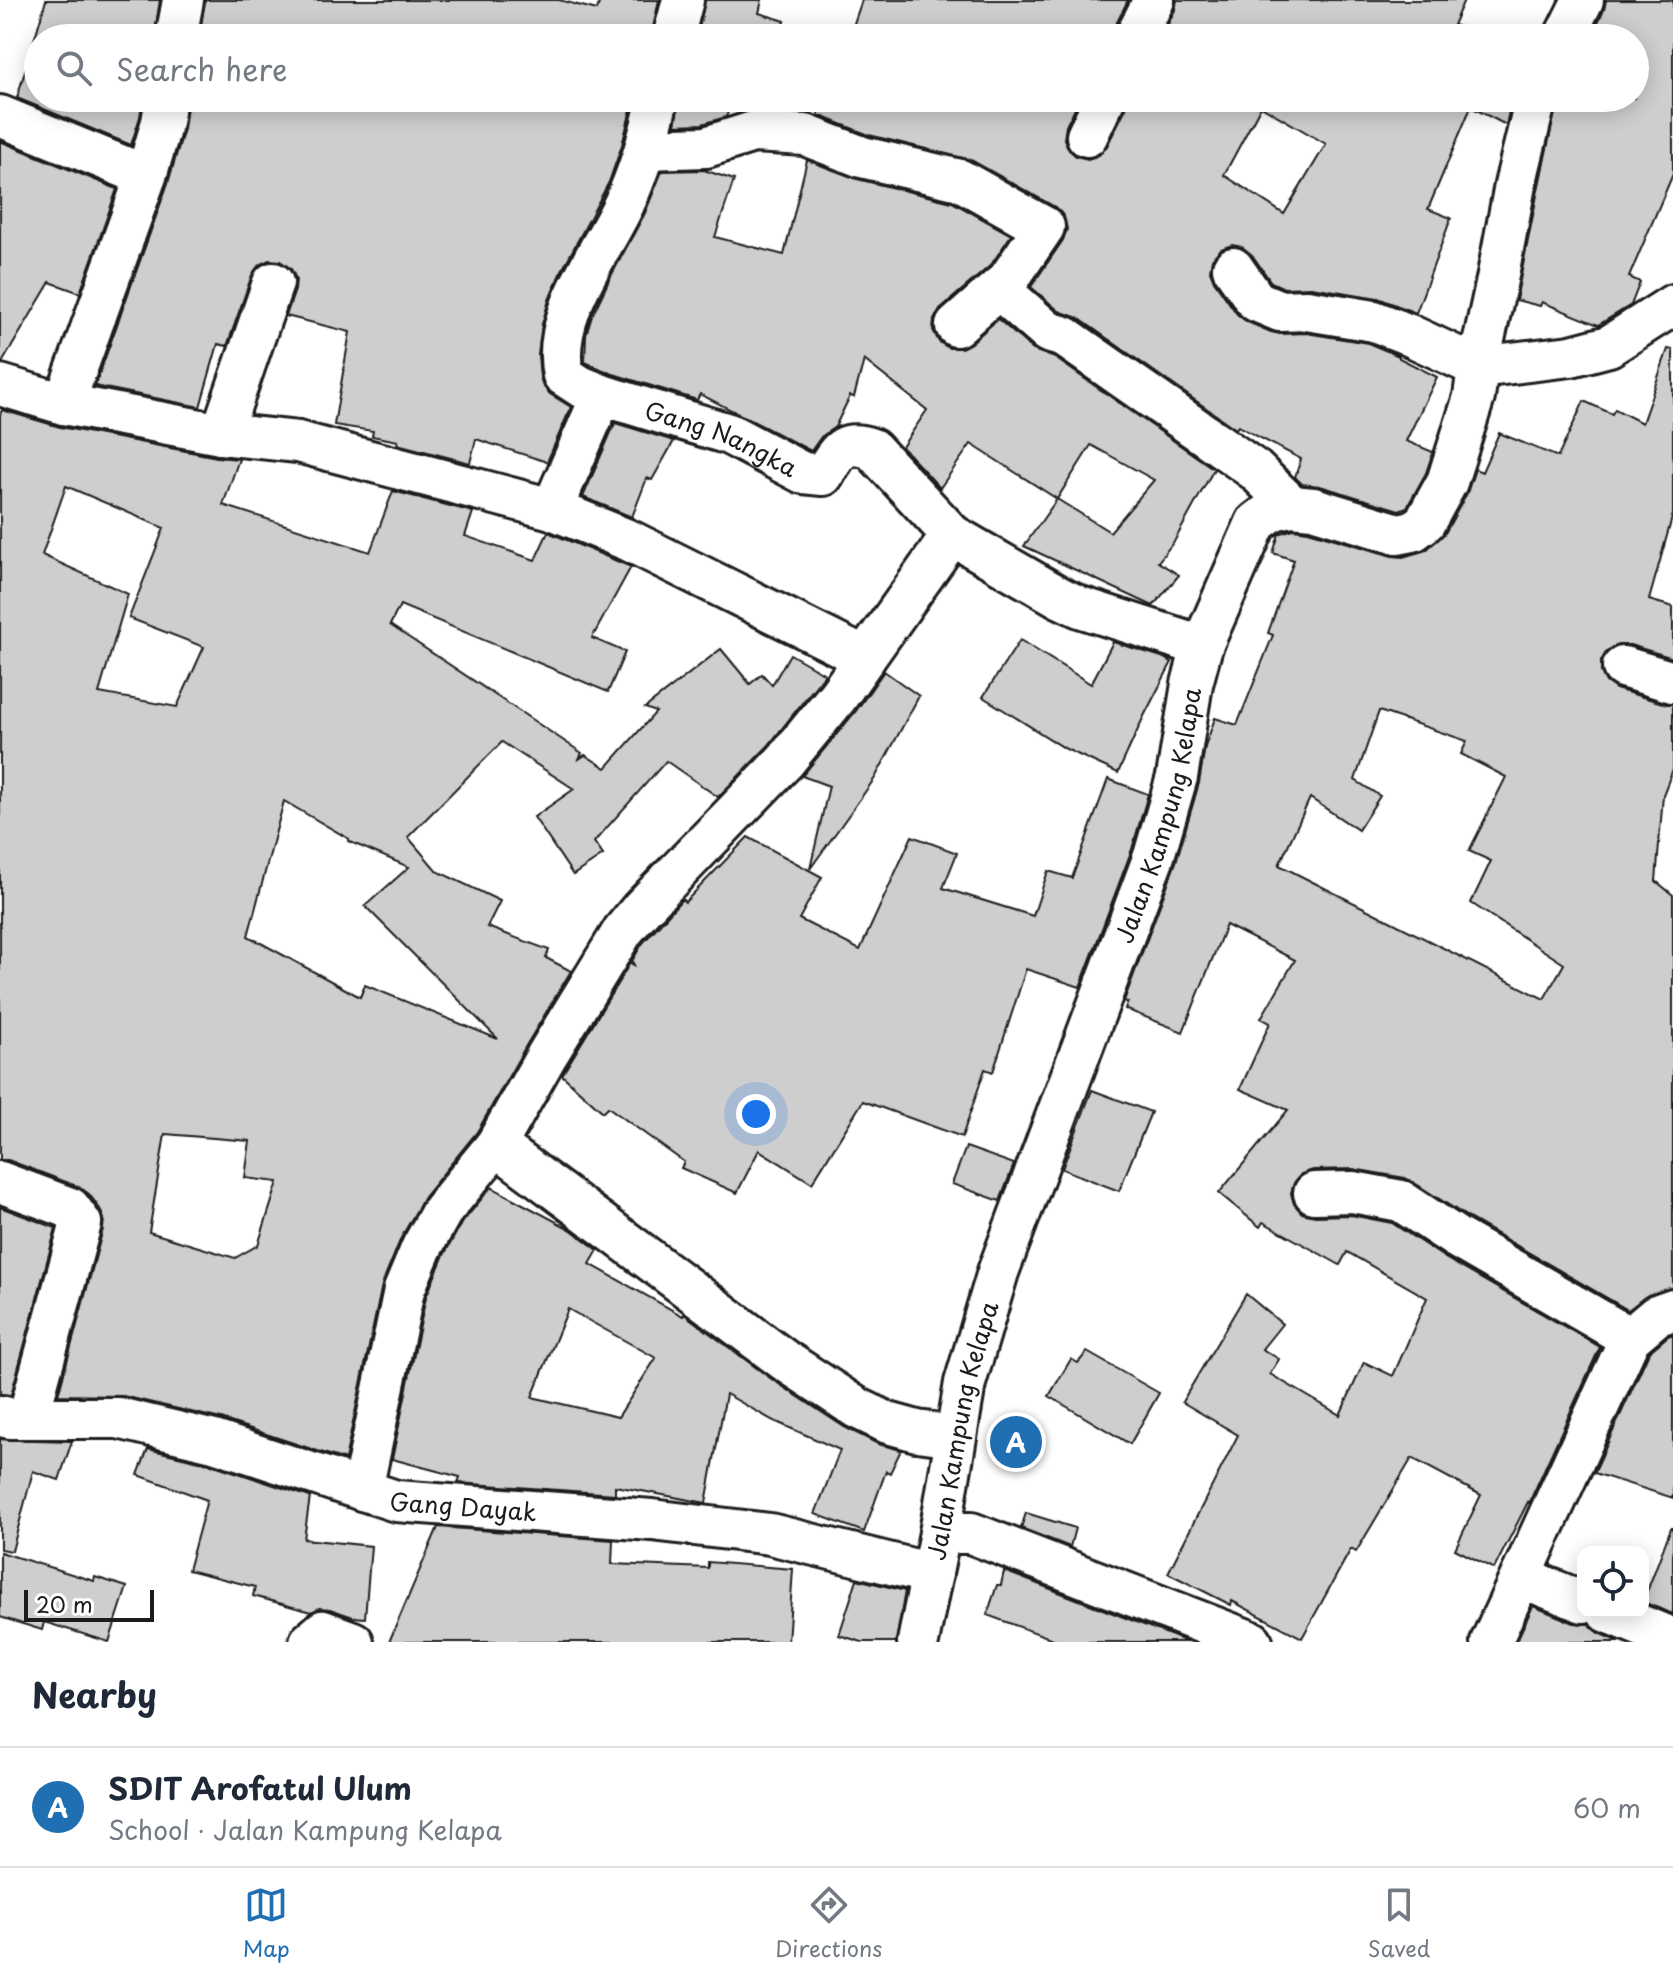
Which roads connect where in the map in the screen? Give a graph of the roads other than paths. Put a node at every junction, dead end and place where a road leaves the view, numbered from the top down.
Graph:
1 (183, 0) edge
2 (683, 0) edge
3 (1154, 0) edge
4 (1583, 0) edge
5 (179, 24) edge
6 (677, 24) edge
7 (1142, 24) edge
8 (1571, 24) edge
9 (164, 112) edge
10 (655, 112) edge
11 (1098, 112) edge
12 (1533, 112) edge
13 (0, 116) edge
14 (1087, 136) dead end
15 (646, 149) junction
16 (146, 176) junction
17 (1233, 268) dead end
18 (273, 283) dead end
19 (999, 289) junction
20 (1673, 305) edge
21 (956, 326) dead end
22 (1478, 367) junction
23 (0, 385) edge
24 (602, 395) junction
25 (64, 404) junction
26 (221, 434) junction
27 (1292, 506) junction
28 (552, 509) junction
29 (952, 535) junction
30 (1202, 646) junction
31 (865, 658) junction
32 (1623, 667) dead end
33 (1673, 682) edge
34 (496, 1145) junction
35 (0, 1182) edge
36 (1314, 1193) dead end
37 (1673, 1310) edge
38 (1630, 1338) junction
39 (14, 1417) edge
40 (956, 1436) junction
41 (362, 1490) junction
42 (940, 1533) junction
43 (932, 1574) junction
44 (1521, 1577) junction
45 (1577, 1600) edge
46 (1622, 1618) edge
47 (1673, 1639) edge
48 (310, 1642) edge
49 (353, 1642) edge
50 (918, 1642) edge
51 (1252, 1642) edge
52 (1491, 1642) edge

1 - 5 street
2 - 6 street
3 - 7 street
4 - 8 street
9 - 16 street
10 - 15 street, Gang Nangka
11 - 14 street
12 - 22 street
13 - 16 street
15 - 19 street
15 - 24 street, Gang Nangka
16 - 25 street
17 - 22 street
18 - 26 street
19 - 21 street
19 - 27 street
20 - 22 street
22 - 27 street
23 - 25 street
24 - 28 street
24 - 29 street, Gang Nangka
25 - 26 street
26 - 28 street
27 - 30 street, Jalan Kampung Kelapa
28 - 31 street
29 - 30 street, Gang Nangka
29 - 31 street
30 - 40 street, Jalan Kampung Kelapa
31 - 34 street
32 - 33 street
34 - 40 street
34 - 41 street
35 - 39 street
36 - 38 street
37 - 38 street
38 - 44 street
39 - 41 street, Gang Dayak
40 - 42 street, Jalan Kampung Kelapa
41 - 43 street, Gang Dayak
42 - 43 street, Jalan Kampung Kelapa
42 - 51 street
43 - 50 street, Jalan Kampung Kelapa
44 - 45 street
44 - 52 street
46 - 47 street
48 - 49 street

